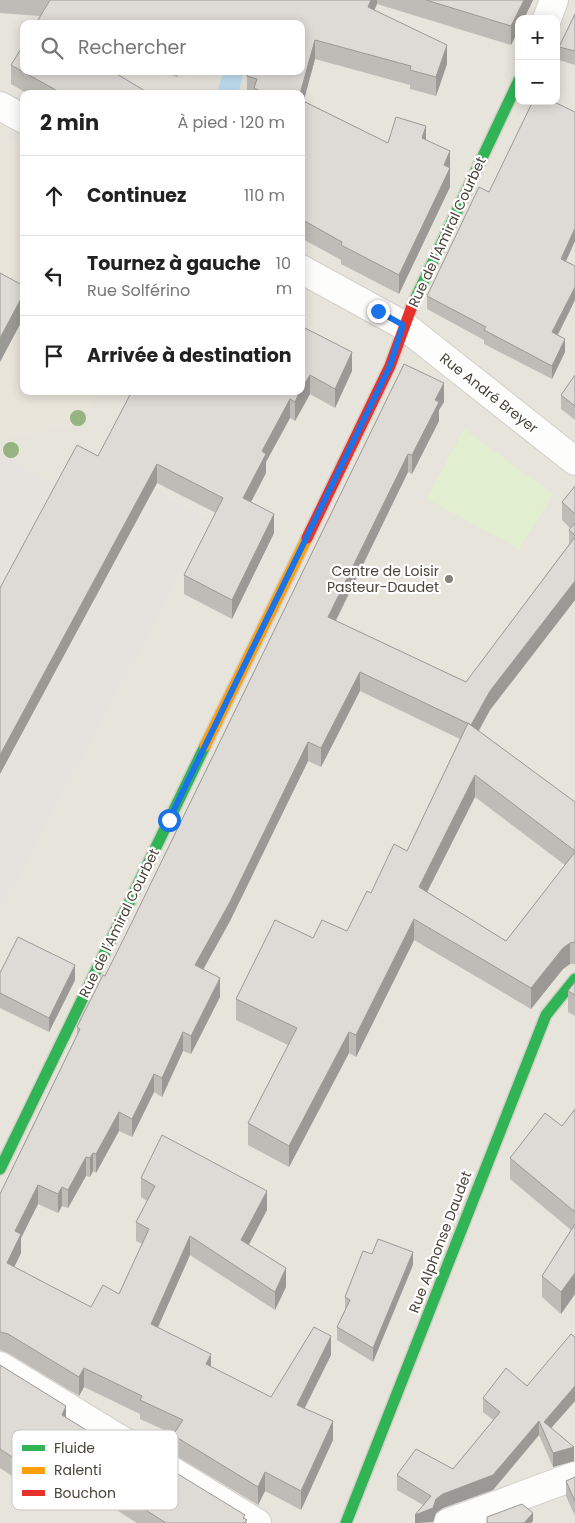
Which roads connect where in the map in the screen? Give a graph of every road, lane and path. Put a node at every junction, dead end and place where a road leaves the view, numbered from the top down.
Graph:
1 (554, 0) edge
2 (548, 15) edge
3 (515, 88) edge
4 (0, 106) edge
5 (20, 117) edge
6 (305, 271) edge
7 (403, 325) junction
8 (575, 461) edge
9 (575, 979) edge
10 (0, 1169) edge
11 (0, 1366) edge
12 (104, 1430) edge
13 (178, 1475) edge
14 (575, 1476) edge
15 (256, 1523) edge
16 (346, 1523) edge
17 (448, 1523) edge

1 - 2 street
3 - 7 street, Rue de l'Amiral Courbet
4 - 5 street
6 - 7 street, Rue André Breyer
7 - 8 street, Rue André Breyer
7 - 10 street, Rue de l'Amiral Courbet
9 - 16 street, Rue Alphonse Daudet
11 - 12 street
13 - 15 street
14 - 17 street

